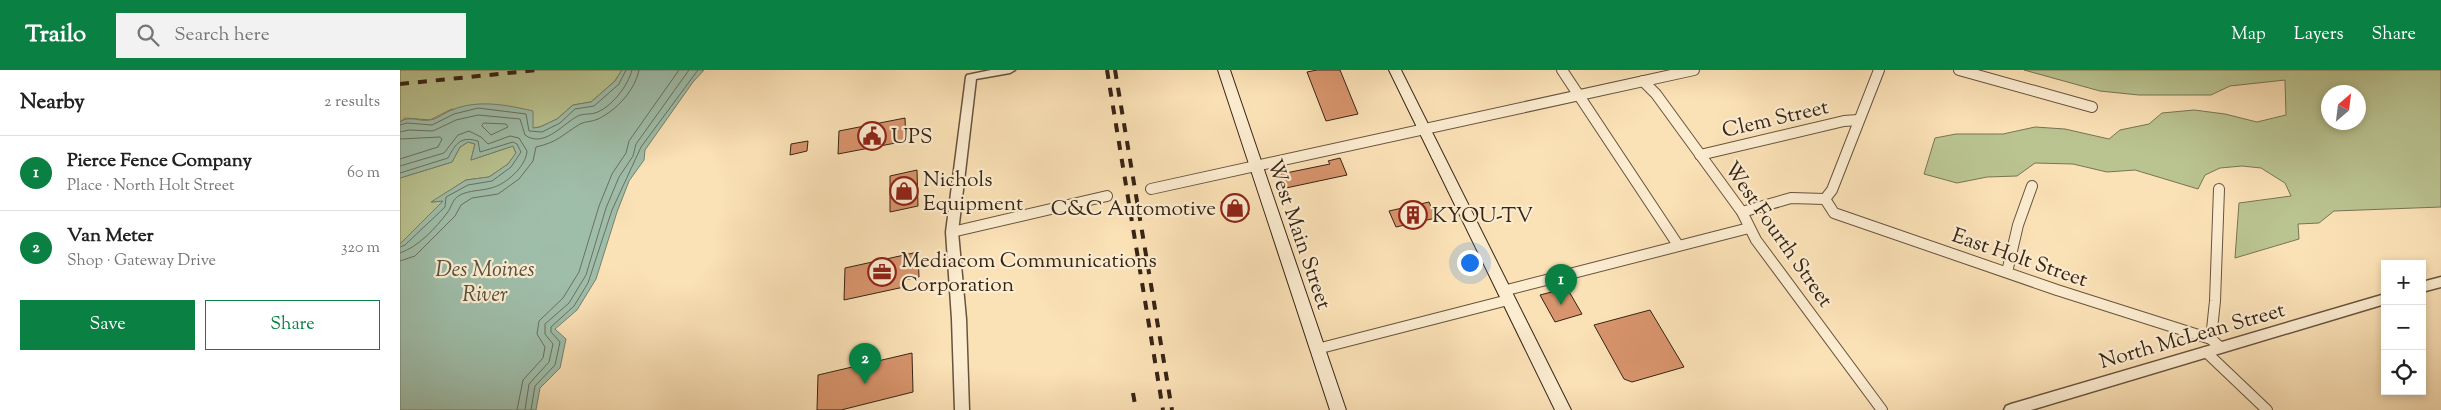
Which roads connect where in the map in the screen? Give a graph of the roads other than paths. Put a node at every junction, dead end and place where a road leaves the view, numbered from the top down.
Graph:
1 (1010, 70) edge
2 (1224, 70) edge
3 (1395, 70) edge
4 (1562, 70) edge
5 (1694, 70) edge
6 (1879, 70) edge
7 (1959, 70) edge
8 (970, 74) edge
9 (1643, 81) junction
10 (1578, 94) junction
11 (2092, 107) dead end
12 (1858, 120) junction
13 (1424, 130) junction
14 (1700, 155) junction
15 (1256, 166) junction
16 (2032, 186) dead end
17 (1151, 188) dead end
18 (2219, 189) dead end
19 (1107, 196) dead end
20 (1826, 199) junction
21 (1742, 212) junction
22 (1749, 228) junction
23 (952, 232) junction
24 (1678, 245) junction
25 (2007, 272) junction
26 (2441, 282) edge
27 (2426, 287) edge
28 (1505, 296) junction
29 (2381, 300) edge
30 (2212, 346) junction
31 (1317, 349) junction
32 (962, 410) edge
33 (1338, 410) edge
34 (1563, 410) edge
35 (1882, 410) edge
36 (2011, 410) edge
37 (2267, 410) edge

1 - 8 street
2 - 15 main road, West Main Street
3 - 13 main road
4 - 10 street
5 - 9 street
6 - 12 street
7 - 11 street
8 - 23 street
9 - 10 street
9 - 14 street, West Fourth Street
10 - 13 street
10 - 24 street
12 - 14 street, Clem Street
12 - 20 street
13 - 15 street
13 - 28 main road
14 - 21 street, West Fourth Street
15 - 17 street
15 - 31 main road, West Main Street
16 - 25 street
18 - 30 street
19 - 23 street
20 - 21 street
20 - 25 street, East Holt Street
21 - 22 street, West Fourth Street
22 - 24 street
22 - 35 street, West Fourth Street
23 - 32 street
24 - 28 street
25 - 30 street, East Holt Street
26 - 27 street
28 - 31 street
28 - 34 main road
29 - 30 street, North McLean Street
30 - 36 street, North McLean Street
30 - 37 street
31 - 33 main road, West Main Street

